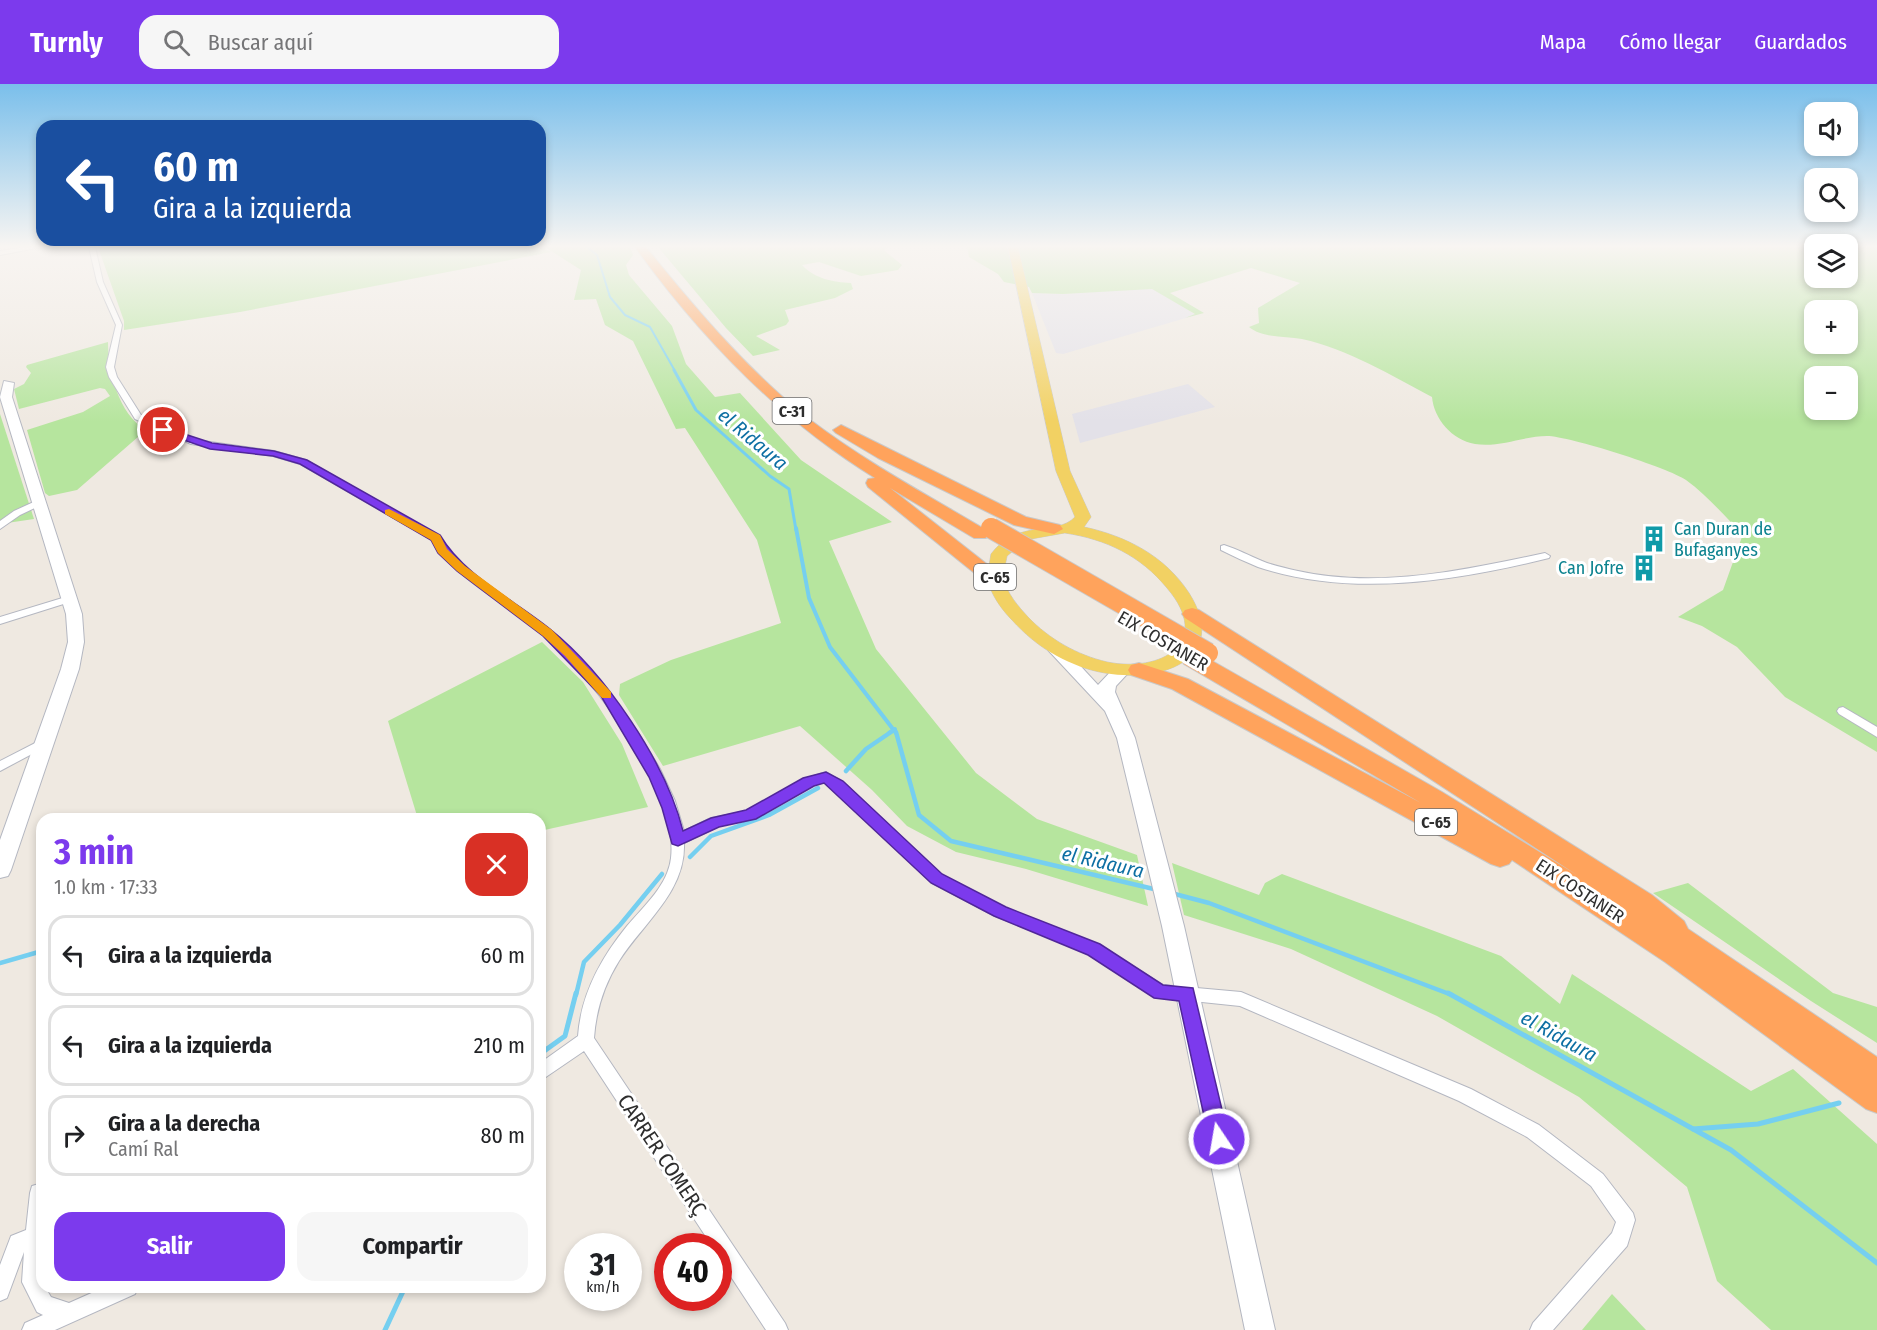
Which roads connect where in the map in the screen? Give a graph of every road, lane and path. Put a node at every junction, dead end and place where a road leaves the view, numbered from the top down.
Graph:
1 (110, 305) edge
2 (688, 305) edge
3 (699, 305) edge
4 (1026, 305) edge
5 (3, 382) edge
6 (801, 413) junction
7 (1070, 485) junction
8 (38, 503) junction
9 (17, 513) junction
10 (0, 516) edge
11 (0, 526) edge
12 (1059, 529) junction
13 (1128, 546) junction
14 (1224, 548) dead end
15 (1545, 556) dead end
16 (995, 580) junction
17 (69, 598) junction
18 (1192, 614) junction
19 (0, 621) edge
20 (1056, 650) junction
21 (1130, 670) junction
22 (1843, 711) dead end
23 (1114, 714) junction
24 (1877, 733) edge
25 (43, 743) junction
26 (0, 766) edge
27 (678, 840) junction
28 (0, 870) edge
29 (1723, 976) junction
30 (1187, 993) junction
31 (586, 1040) junction
32 (546, 1069) edge
33 (1877, 1075) edge
34 (1877, 1098) edge
35 (36, 1225) edge
36 (35, 1236) junction
37 (36, 1290) edge
38 (0, 1291) edge
39 (38, 1293) edge
40 (114, 1293) edge
41 (69, 1313) junction
42 (32, 1330) edge
43 (778, 1330) edge
44 (1260, 1330) edge
45 (1540, 1330) edge

1 - 27 street
2 - 6 highway, EIX COSTANER / C-31
3 - 6 highway, EIX COSTANER / C-31
4 - 7 main road, C-65
5 - 8 street
6 - 12 highway
6 - 16 highway
6 - 29 highway, EIX COSTANER / C-31
7 - 12 main road, C-65
7 - 13 main road, C-65
8 - 9 street
8 - 17 street
9 - 10 street
9 - 11 street
12 - 13 main road, C-65
12 - 16 main road, C-65
13 - 18 main road, C-65
14 - 15 street
16 - 20 main road, C-65
17 - 19 street
17 - 25 street
18 - 21 main road, C-65
18 - 29 highway, C-65
20 - 21 main road, C-65
20 - 23 street
21 - 23 street
21 - 29 highway, C-65
22 - 24 street
23 - 30 street
25 - 26 street
25 - 28 street
27 - 30 street
27 - 31 street
29 - 33 highway, C-65
29 - 34 highway, C-65
30 - 44 street
30 - 45 street
31 - 32 street
31 - 43 street, CARRER COMERÇ
35 - 36 street
36 - 37 street
36 - 38 street
39 - 41 street
40 - 41 street
41 - 42 street

